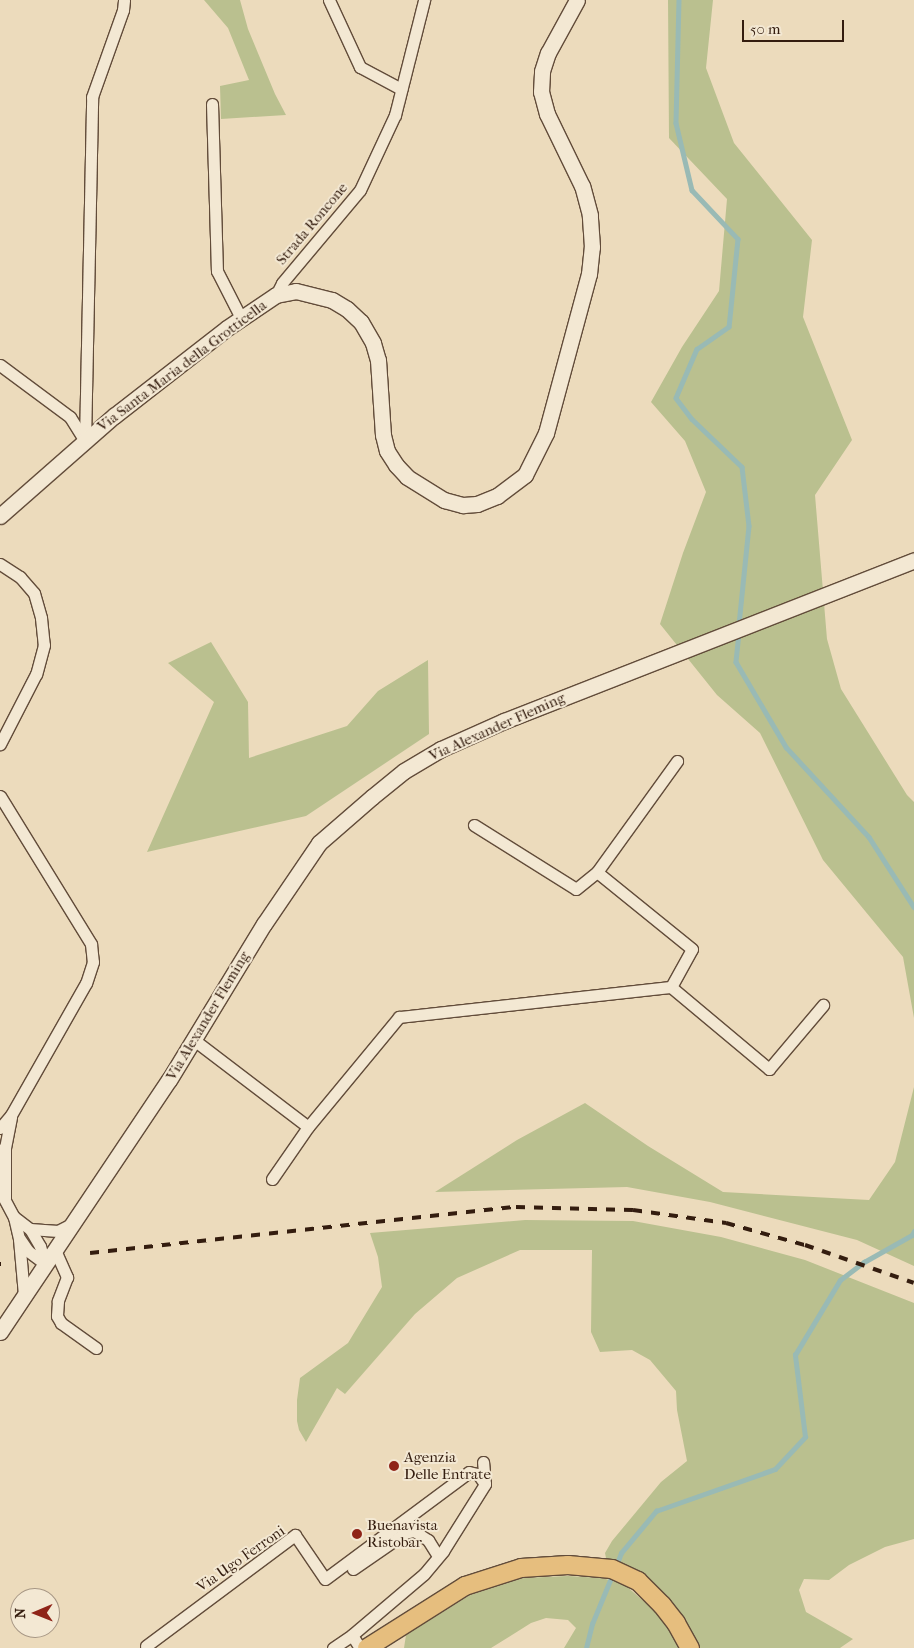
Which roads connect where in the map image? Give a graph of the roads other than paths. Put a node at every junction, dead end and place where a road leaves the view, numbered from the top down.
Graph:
1 (124, 0) edge
2 (329, 0) edge
3 (424, 0) edge
4 (576, 0) edge
5 (401, 90) junction
6 (212, 104) dead end
7 (276, 295) junction
8 (241, 318) junction
9 (0, 365) edge
10 (85, 441) junction
11 (0, 516) edge
12 (914, 560) edge
13 (0, 564) edge
14 (0, 744) edge
15 (677, 761) dead end
16 (0, 796) edge
17 (474, 825) dead end
18 (597, 872) junction
19 (671, 987) junction
20 (823, 1005) dead end
21 (194, 1040) junction
22 (6, 1117) edge
23 (308, 1127) junction
24 (0, 1128) edge
25 (2, 1149) edge
26 (272, 1179) dead end
27 (2, 1197) edge
28 (14, 1217) junction
29 (76, 1220) junction
30 (30, 1229) junction
31 (19, 1239) junction
32 (55, 1250) junction
33 (45, 1264) junction
34 (24, 1295) junction
35 (0, 1332) edge
36 (96, 1348) dead end
37 (484, 1462) dead end
38 (485, 1484) junction
39 (438, 1556) junction
40 (353, 1569) dead end
41 (352, 1635) junction
42 (146, 1646) dead end
43 (333, 1648) edge
44 (360, 1648) edge
45 (367, 1648) edge
46 (690, 1648) edge

1 - 10 street
2 - 5 street
3 - 5 street, Strada Roncone
4 - 7 street, Via Santa Maria della Grotticella
5 - 7 street, Strada Roncone
6 - 8 street
7 - 8 street, Via Santa Maria della Grotticella
8 - 10 street, Via Santa Maria della Grotticella
9 - 10 street
10 - 11 street, Via Santa Maria della Grotticella
12 - 21 street, Via Alexander Fleming
13 - 14 street
15 - 18 street
16 - 22 street
17 - 18 street
18 - 19 street
19 - 20 street
19 - 23 street
21 - 23 street
21 - 29 street, Via Alexander Fleming
22 - 24 street
22 - 25 street
23 - 26 street
25 - 27 street
27 - 28 street
28 - 30 street
28 - 31 street
29 - 30 street
29 - 32 street, Via Alexander Fleming
30 - 33 street
31 - 33 street
31 - 34 street
32 - 33 street, Via Alexander Fleming
32 - 36 street
33 - 34 street, Via Alexander Fleming
34 - 35 street, Via Alexander Fleming
37 - 38 street
38 - 39 street
38 - 42 street, Via Ugo Ferroni
39 - 40 street
39 - 41 street
41 - 43 street
41 - 44 street
45 - 46 main road

